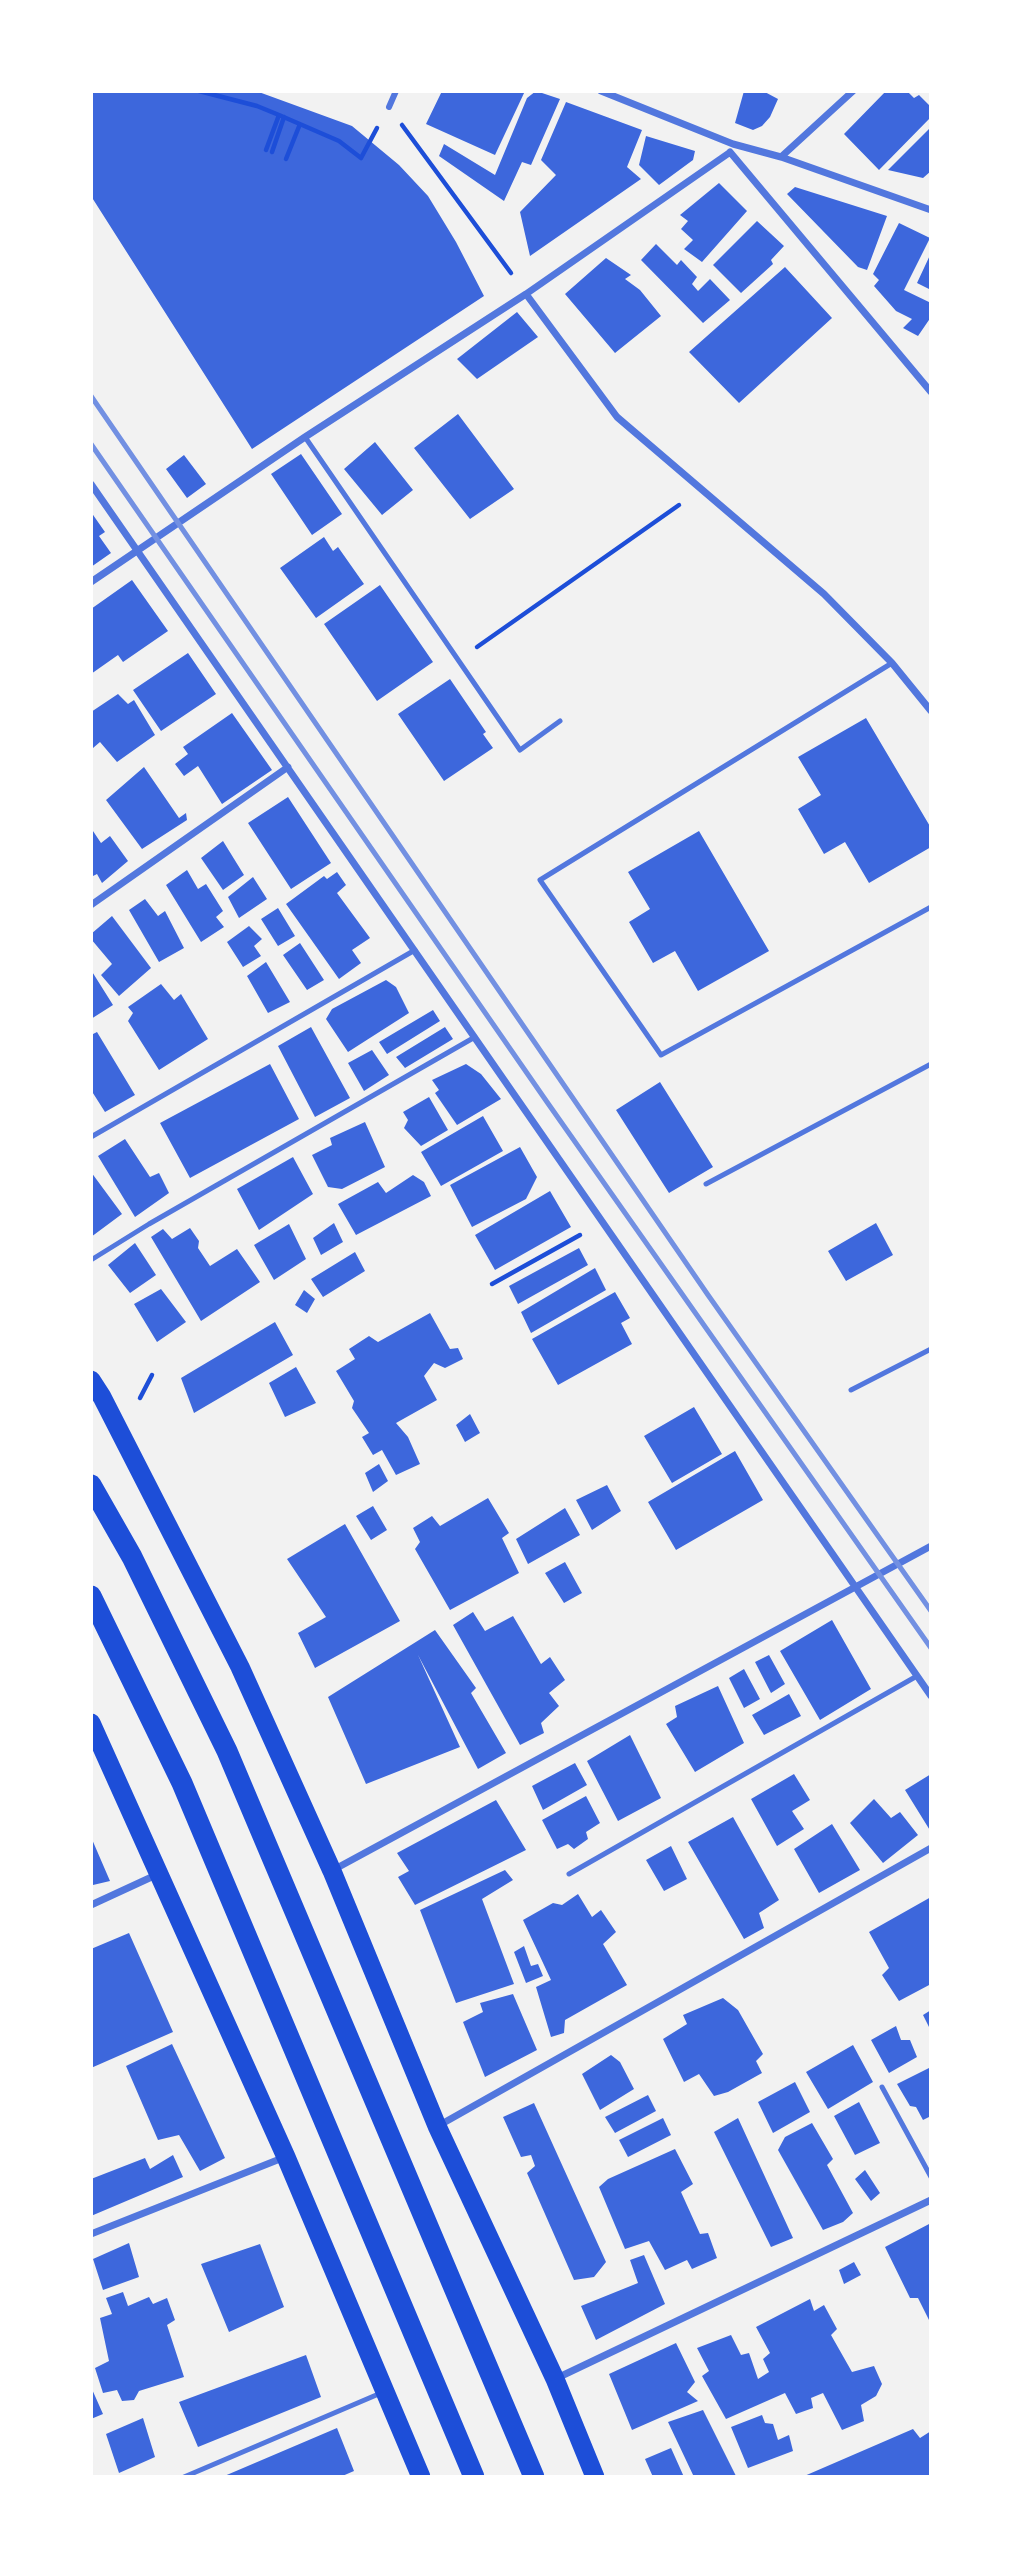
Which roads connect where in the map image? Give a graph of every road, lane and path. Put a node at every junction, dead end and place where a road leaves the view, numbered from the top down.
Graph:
1 (199, 91) edge
2 (396, 91) edge
3 (601, 91) edge
4 (853, 91) edge
5 (389, 107) junction
6 (282, 116) junction
7 (300, 124) junction
8 (733, 144) junction
9 (269, 151) dead end
10 (729, 153) junction
11 (782, 157) junction
12 (286, 159) dead end
13 (931, 210) edge
14 (526, 294) junction
15 (931, 392) edge
16 (304, 437) junction
17 (91, 484) edge
18 (701, 490) junction
19 (136, 550) junction
20 (91, 582) edge
21 (459, 659) junction
22 (892, 663) junction
23 (931, 711) edge
24 (560, 721) dead end
25 (288, 767) junction
26 (91, 905) edge
27 (931, 907) edge
28 (415, 950) junction
29 (475, 1037) junction
30 (931, 1064) edge
31 (91, 1137) edge
32 (706, 1184) dead end
33 (604, 1222) junction
34 (91, 1260) edge
35 (492, 1284) dead end
36 (931, 1349) edge
37 (152, 1375) dead end
38 (91, 1380) edge
39 (851, 1390) dead end
40 (140, 1398) dead end
41 (91, 1485) edge
42 (931, 1546) edge
43 (854, 1587) junction
44 (91, 1596) edge
45 (917, 1676) junction
46 (931, 1696) edge
47 (91, 1723) edge
48 (931, 1848) edge
49 (332, 1871) junction
50 (160, 1874) junction
51 (569, 1874) dead end
52 (91, 1905) edge
53 (882, 2087) dead end
54 (437, 2126) junction
55 (286, 2157) junction
56 (931, 2177) edge
57 (931, 2200) edge
58 (91, 2234) edge
59 (555, 2379) junction
60 (385, 2392) junction
61 (417, 2476) edge
62 (184, 2477) edge
63 (474, 2477) edge
64 (534, 2477) edge
65 (595, 2477) edge

1 - 6 path
2 - 5 street
3 - 8 street
4 - 11 street
5 - 7 path
5 - 14 path
6 - 7 path
6 - 9 path
7 - 12 path
8 - 10 street
8 - 11 street
10 - 14 street
10 - 15 street
11 - 13 street
14 - 16 street
14 - 18 street
16 - 19 street
16 - 21 lane
17 - 19 street
18 - 21 path
18 - 22 street
19 - 20 street
19 - 25 street
21 - 24 lane
22 - 23 street
22 - 27 lane
25 - 26 street
25 - 28 street
28 - 29 street
28 - 31 lane
29 - 33 street
29 - 34 lane
30 - 32 lane
33 - 35 path
33 - 43 street
36 - 39 lane
37 - 40 path
38 - 49 highway
41 - 64 highway
42 - 43 street
43 - 45 street
43 - 49 street
44 - 63 highway
45 - 46 street
45 - 51 lane
47 - 50 highway
48 - 54 street
49 - 54 highway
50 - 52 street
50 - 55 highway
53 - 56 lane
54 - 59 highway
55 - 58 street
55 - 60 highway
57 - 59 street
59 - 65 highway
60 - 61 highway
60 - 62 lane

